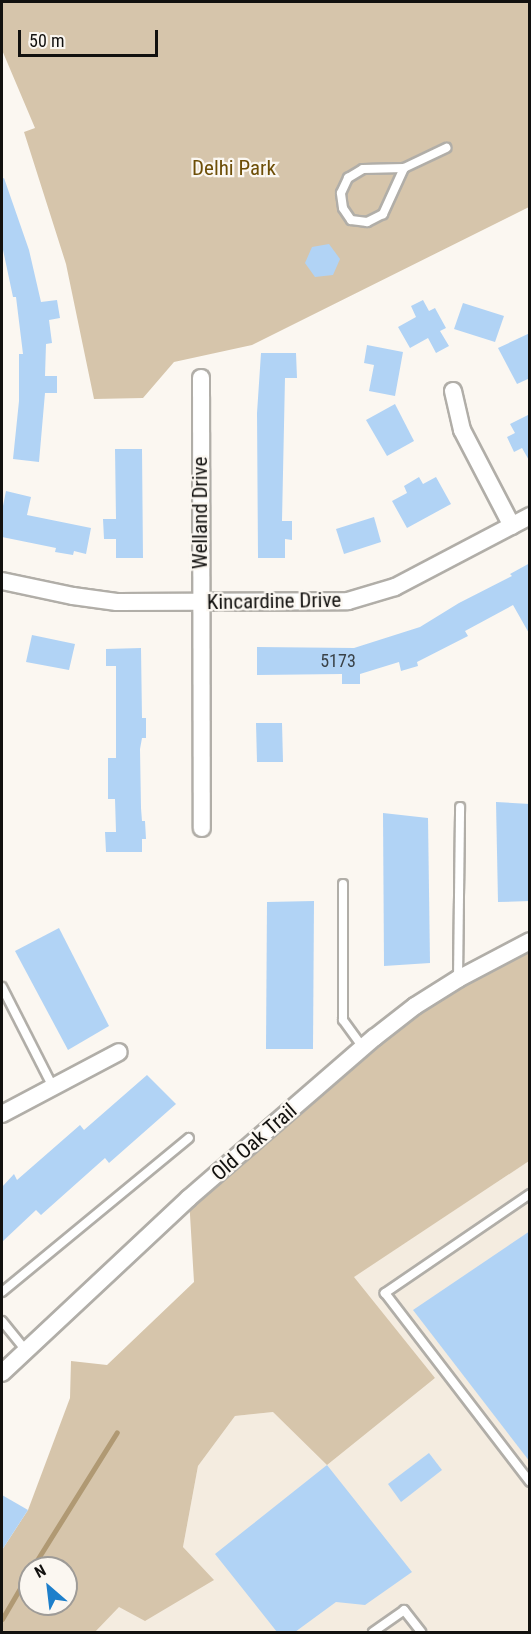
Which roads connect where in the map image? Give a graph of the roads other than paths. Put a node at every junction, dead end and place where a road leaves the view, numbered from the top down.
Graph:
1 (446, 148) dead end
2 (404, 168) junction
3 (201, 378) dead end
4 (453, 391) dead end
5 (530, 516) edge
6 (512, 526) junction
7 (2, 581) edge
8 (200, 602) junction
9 (460, 807) dead end
10 (202, 828) dead end
11 (344, 884) dead end
12 (530, 941) edge
13 (458, 979) junction
14 (2, 987) edge
15 (363, 1048) junction
16 (119, 1052) dead end
17 (53, 1087) junction
18 (2, 1114) edge
19 (189, 1138) dead end
20 (530, 1194) edge
21 (2, 1292) edge
22 (2, 1321) edge
23 (26, 1351) junction
24 (2, 1373) edge
25 (530, 1482) edge
26 (373, 1632) edge
27 (421, 1632) edge

1 - 2 lane
2 - 2 lane
3 - 8 street, Welland Drive
4 - 6 street
5 - 6 street, Kincardine Drive
6 - 8 street, Kincardine Drive
7 - 8 street, Kincardine Drive
8 - 10 street, Welland Drive
9 - 13 lane
11 - 15 lane
12 - 13 street, Old Oak Trail
13 - 15 street, Old Oak Trail
14 - 17 lane
15 - 23 street, Old Oak Trail
16 - 17 street
17 - 18 street
19 - 21 lane
20 - 25 lane
22 - 23 lane
23 - 24 street, Old Oak Trail
26 - 27 lane

